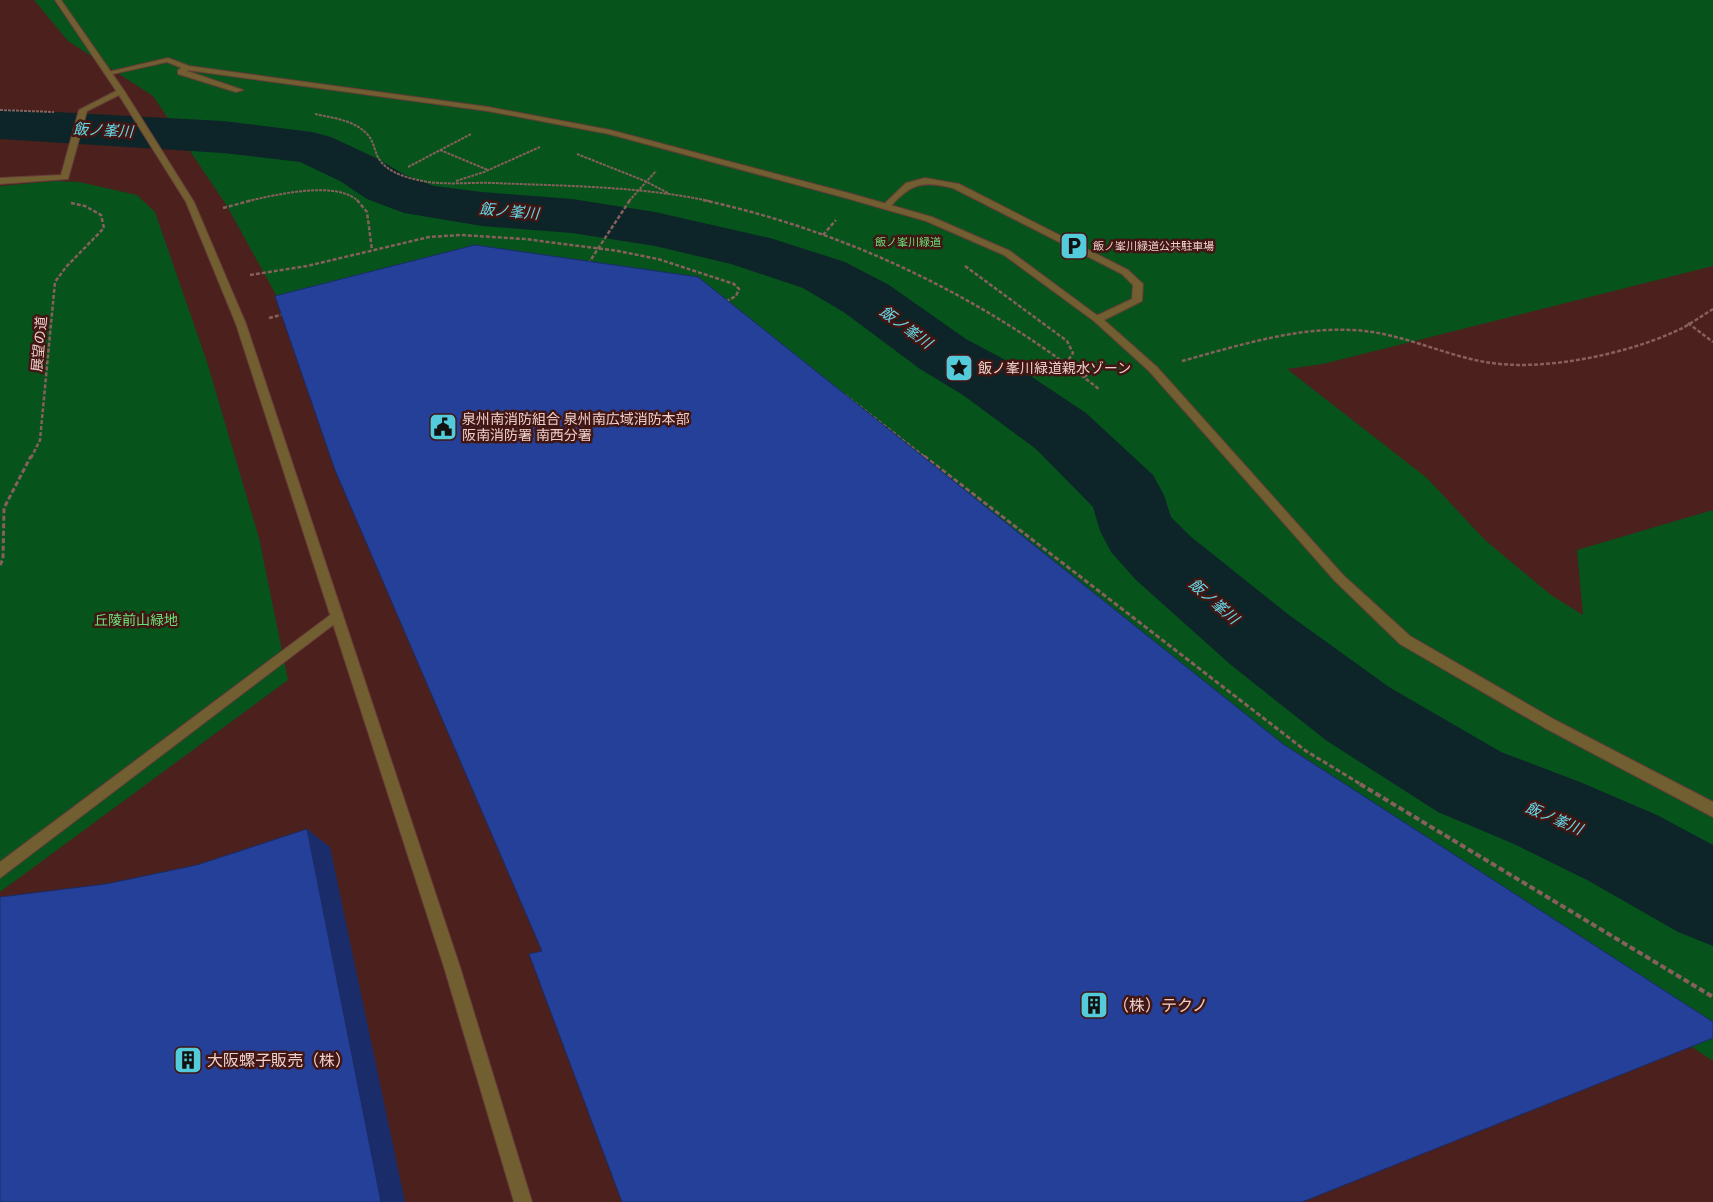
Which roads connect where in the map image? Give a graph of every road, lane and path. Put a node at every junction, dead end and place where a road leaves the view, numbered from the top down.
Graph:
1 (58, 0) edge
2 (187, 68) junction
3 (108, 73) junction
4 (239, 90) dead end
5 (121, 92) junction
6 (0, 110) edge
7 (83, 110) junction
8 (309, 112) dead end
9 (511, 113) junction
10 (542, 147) dead end
11 (440, 150) junction
12 (573, 153) dead end
13 (408, 167) dead end
14 (488, 170) junction
15 (45, 178) junction
16 (0, 181) edge
17 (645, 181) junction
18 (447, 183) junction
19 (635, 193) junction
20 (673, 196) junction
21 (886, 206) junction
22 (196, 216) junction
23 (372, 250) junction
24 (598, 250) junction
25 (958, 263) dead end
26 (588, 265) edge
27 (223, 280) junction
28 (715, 301) edge
29 (725, 302) junction
30 (733, 308) edge
31 (1713, 309) edge
32 (289, 312) edge
33 (1098, 319) junction
34 (1688, 323) junction
35 (241, 324) junction
36 (1713, 342) edge
37 (1067, 362) junction
38 (1153, 369) junction
39 (1100, 390) dead end
40 (843, 393) edge
41 (0, 565) edge
42 (337, 615) junction
43 (1713, 810) edge
44 (0, 871) edge
45 (1713, 997) edge
46 (523, 1202) edge

1 - 3 street
2 - 3 street
2 - 4 street
2 - 9 street
3 - 5 street
5 - 7 street
5 - 22 street
6 - 7 path
7 - 15 street
8 - 18 path
9 - 11 path
9 - 21 street
10 - 14 path
11 - 13 path
11 - 14 path
12 - 17 path
14 - 18 path
15 - 16 street
15 - 41 path, 展望の道
17 - 19 path
17 - 20 path
18 - 19 path
19 - 20 path
19 - 24 path
20 - 37 path
21 - 33 street
21 - 33 street
22 - 23 path
22 - 27 street
23 - 24 path
23 - 27 path
24 - 26 path
24 - 29 path
25 - 37 path
27 - 35 street
28 - 29 path
29 - 30 path
31 - 34 path
32 - 35 path
33 - 38 street
34 - 36 path
34 - 38 path
35 - 42 street
37 - 39 path
38 - 43 street
40 - 45 path
42 - 44 street
42 - 46 street

